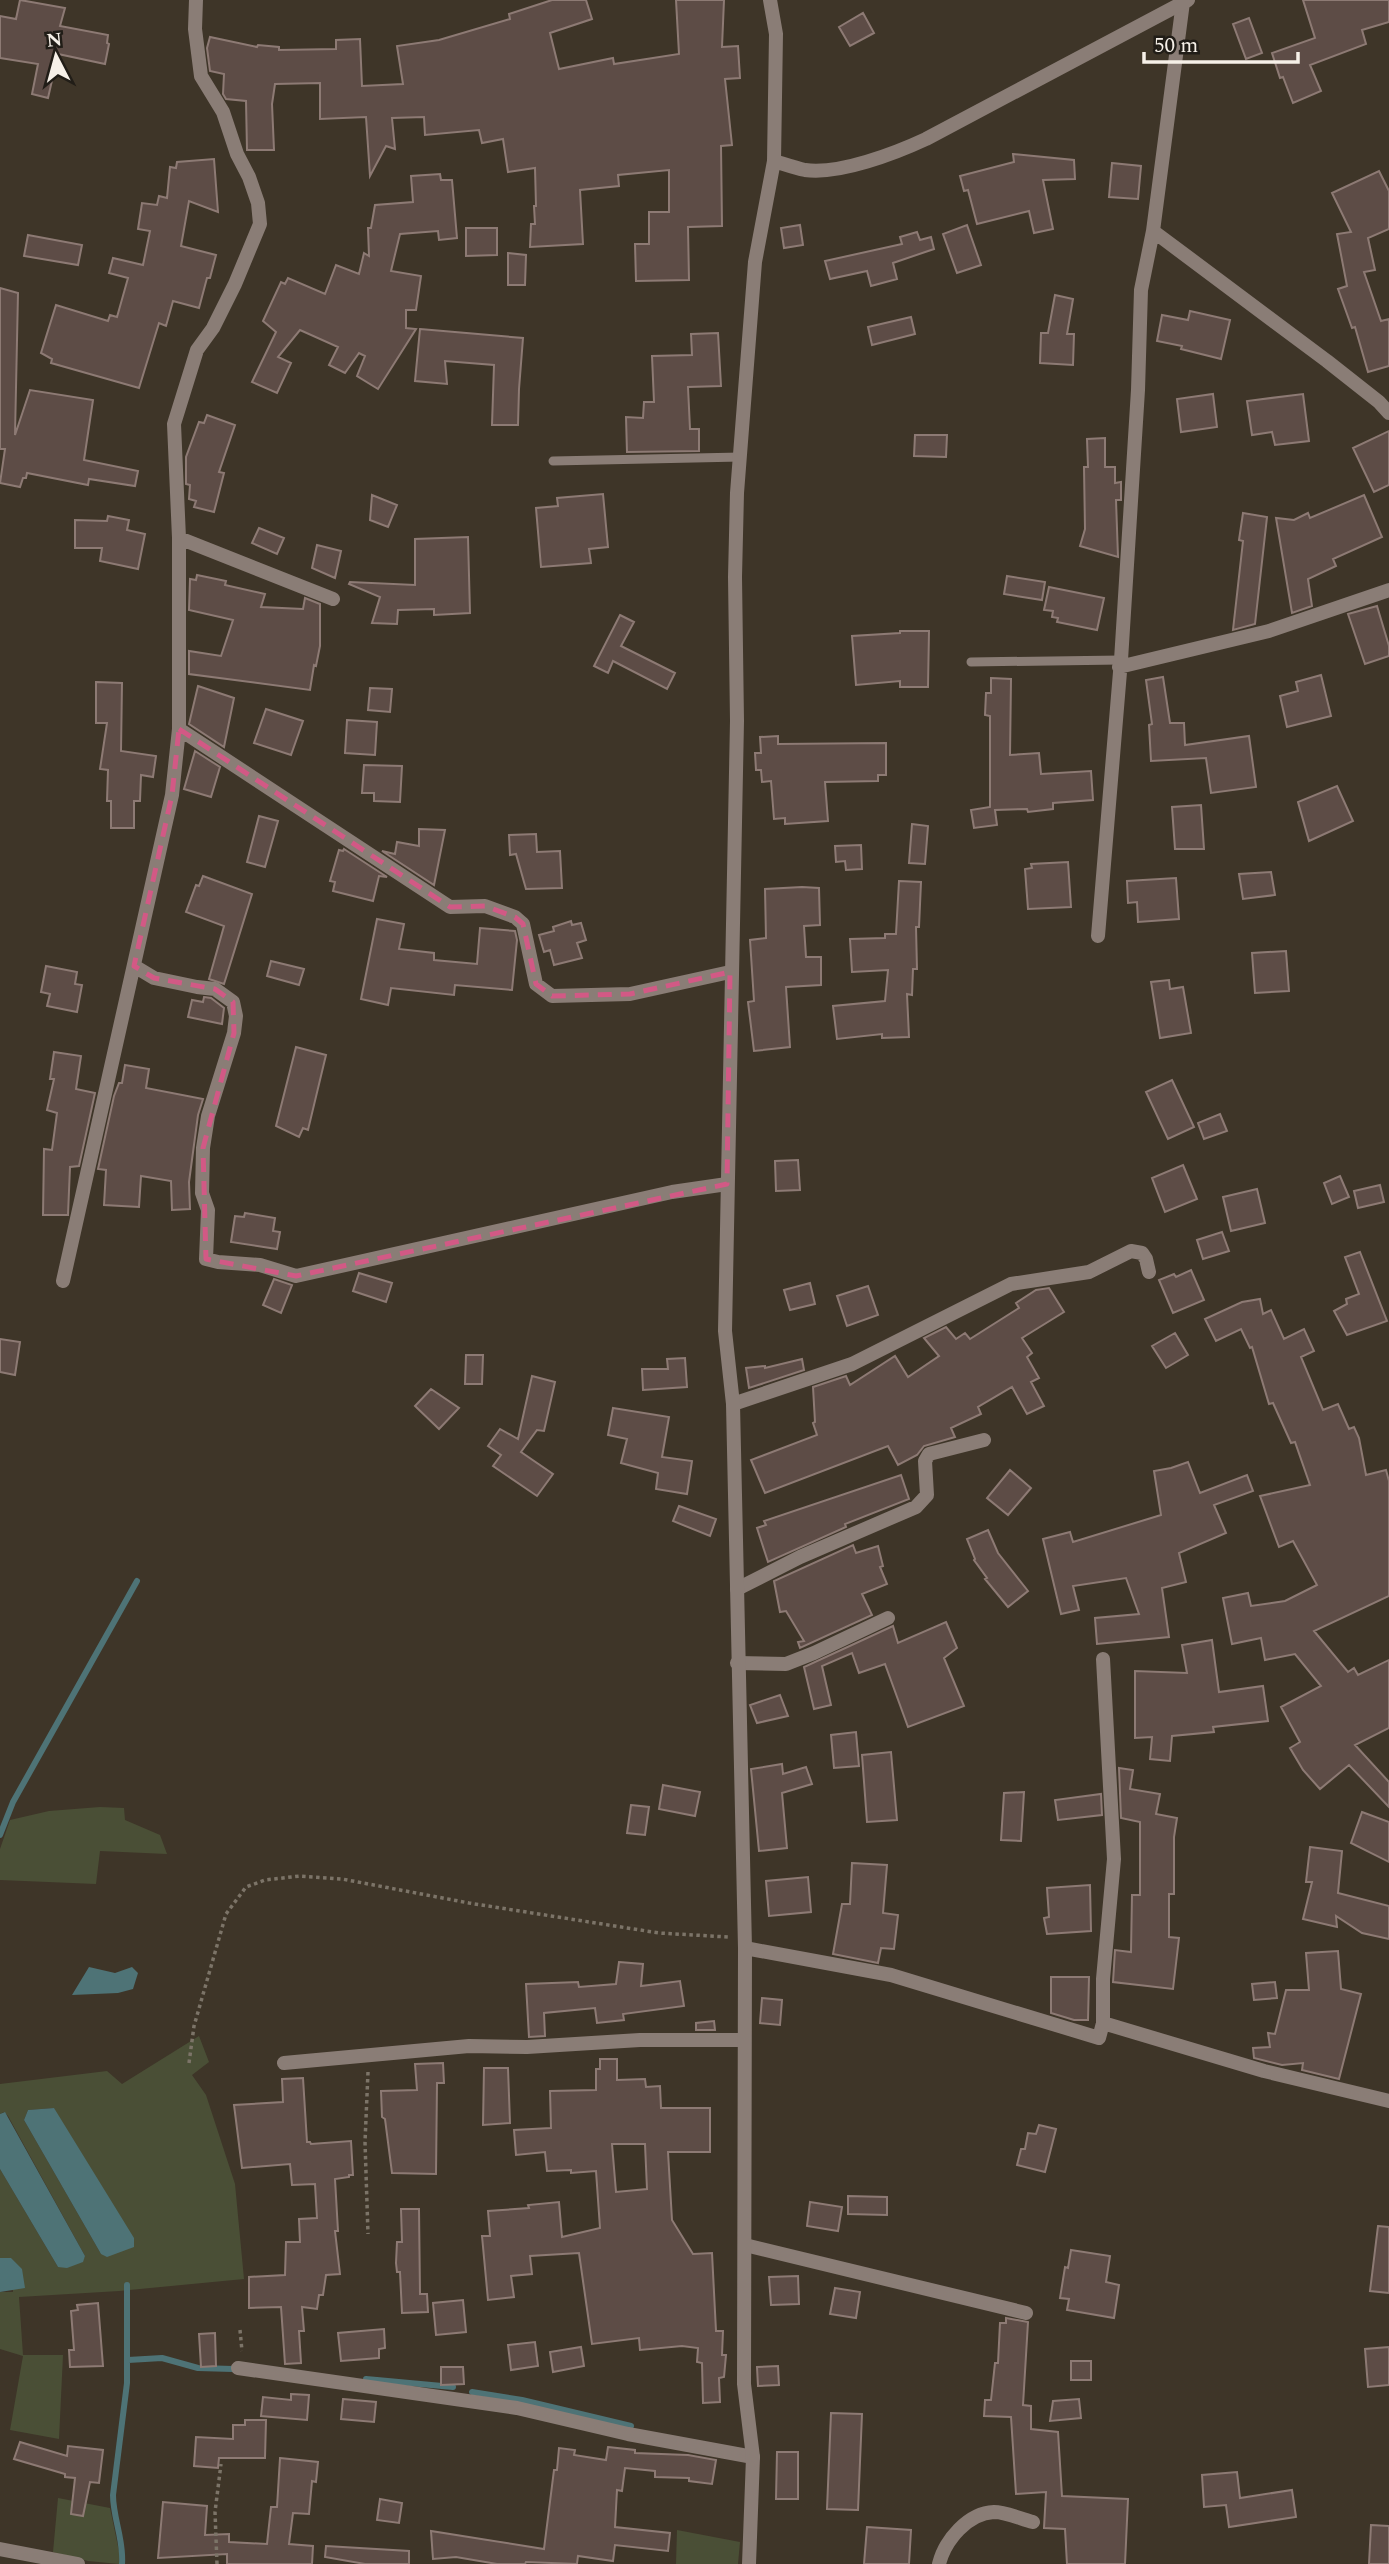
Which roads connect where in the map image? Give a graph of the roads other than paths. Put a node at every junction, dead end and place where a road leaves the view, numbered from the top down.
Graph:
1 (196, 0) edge
2 (770, 0) edge
3 (1186, 1) edge
4 (774, 161) junction
5 (1153, 231) junction
6 (1389, 412) edge
7 (741, 457) junction
8 (553, 461) dead end
9 (179, 538) junction
10 (1389, 590) edge
11 (333, 599) dead end
12 (971, 662) dead end
13 (1120, 664) junction
14 (179, 729) junction
15 (1098, 936) dead end
16 (134, 967) junction
17 (730, 972) junction
18 (727, 1184) junction
19 (1150, 1272) dead end
20 (63, 1281) dead end
21 (733, 1404) junction
22 (984, 1440) dead end
23 (737, 1589) junction
24 (888, 1618) dead end
25 (1103, 1659) dead end
26 (737, 1663) junction
27 (744, 1943) junction
28 (1103, 2023) junction
29 (744, 2040) junction
30 (284, 2063) dead end
31 (1389, 2101) edge
32 (745, 2245) junction
33 (1026, 2313) dead end
34 (238, 2368) dead end
35 (753, 2457) junction
36 (1033, 2522) dead end
37 (0, 2549) edge
38 (78, 2564) edge
39 (749, 2564) edge
40 (939, 2564) edge

1 - 9 street
2 - 4 street
3 - 4 street
3 - 5 street
4 - 7 street
5 - 6 street
5 - 13 street
7 - 8 lane
7 - 17 street
9 - 11 street
9 - 14 street
10 - 13 street
12 - 13 lane
13 - 15 street
14 - 16 street
14 - 17 street
16 - 18 street
16 - 20 street
17 - 18 street
18 - 21 street
19 - 21 street
21 - 23 street
22 - 23 street
23 - 26 street
24 - 26 street
25 - 28 street
26 - 27 street
27 - 28 street
27 - 29 street
28 - 31 street
29 - 30 street
29 - 32 street
32 - 33 street
32 - 35 street
34 - 35 street
35 - 39 street
36 - 40 street
37 - 38 street

